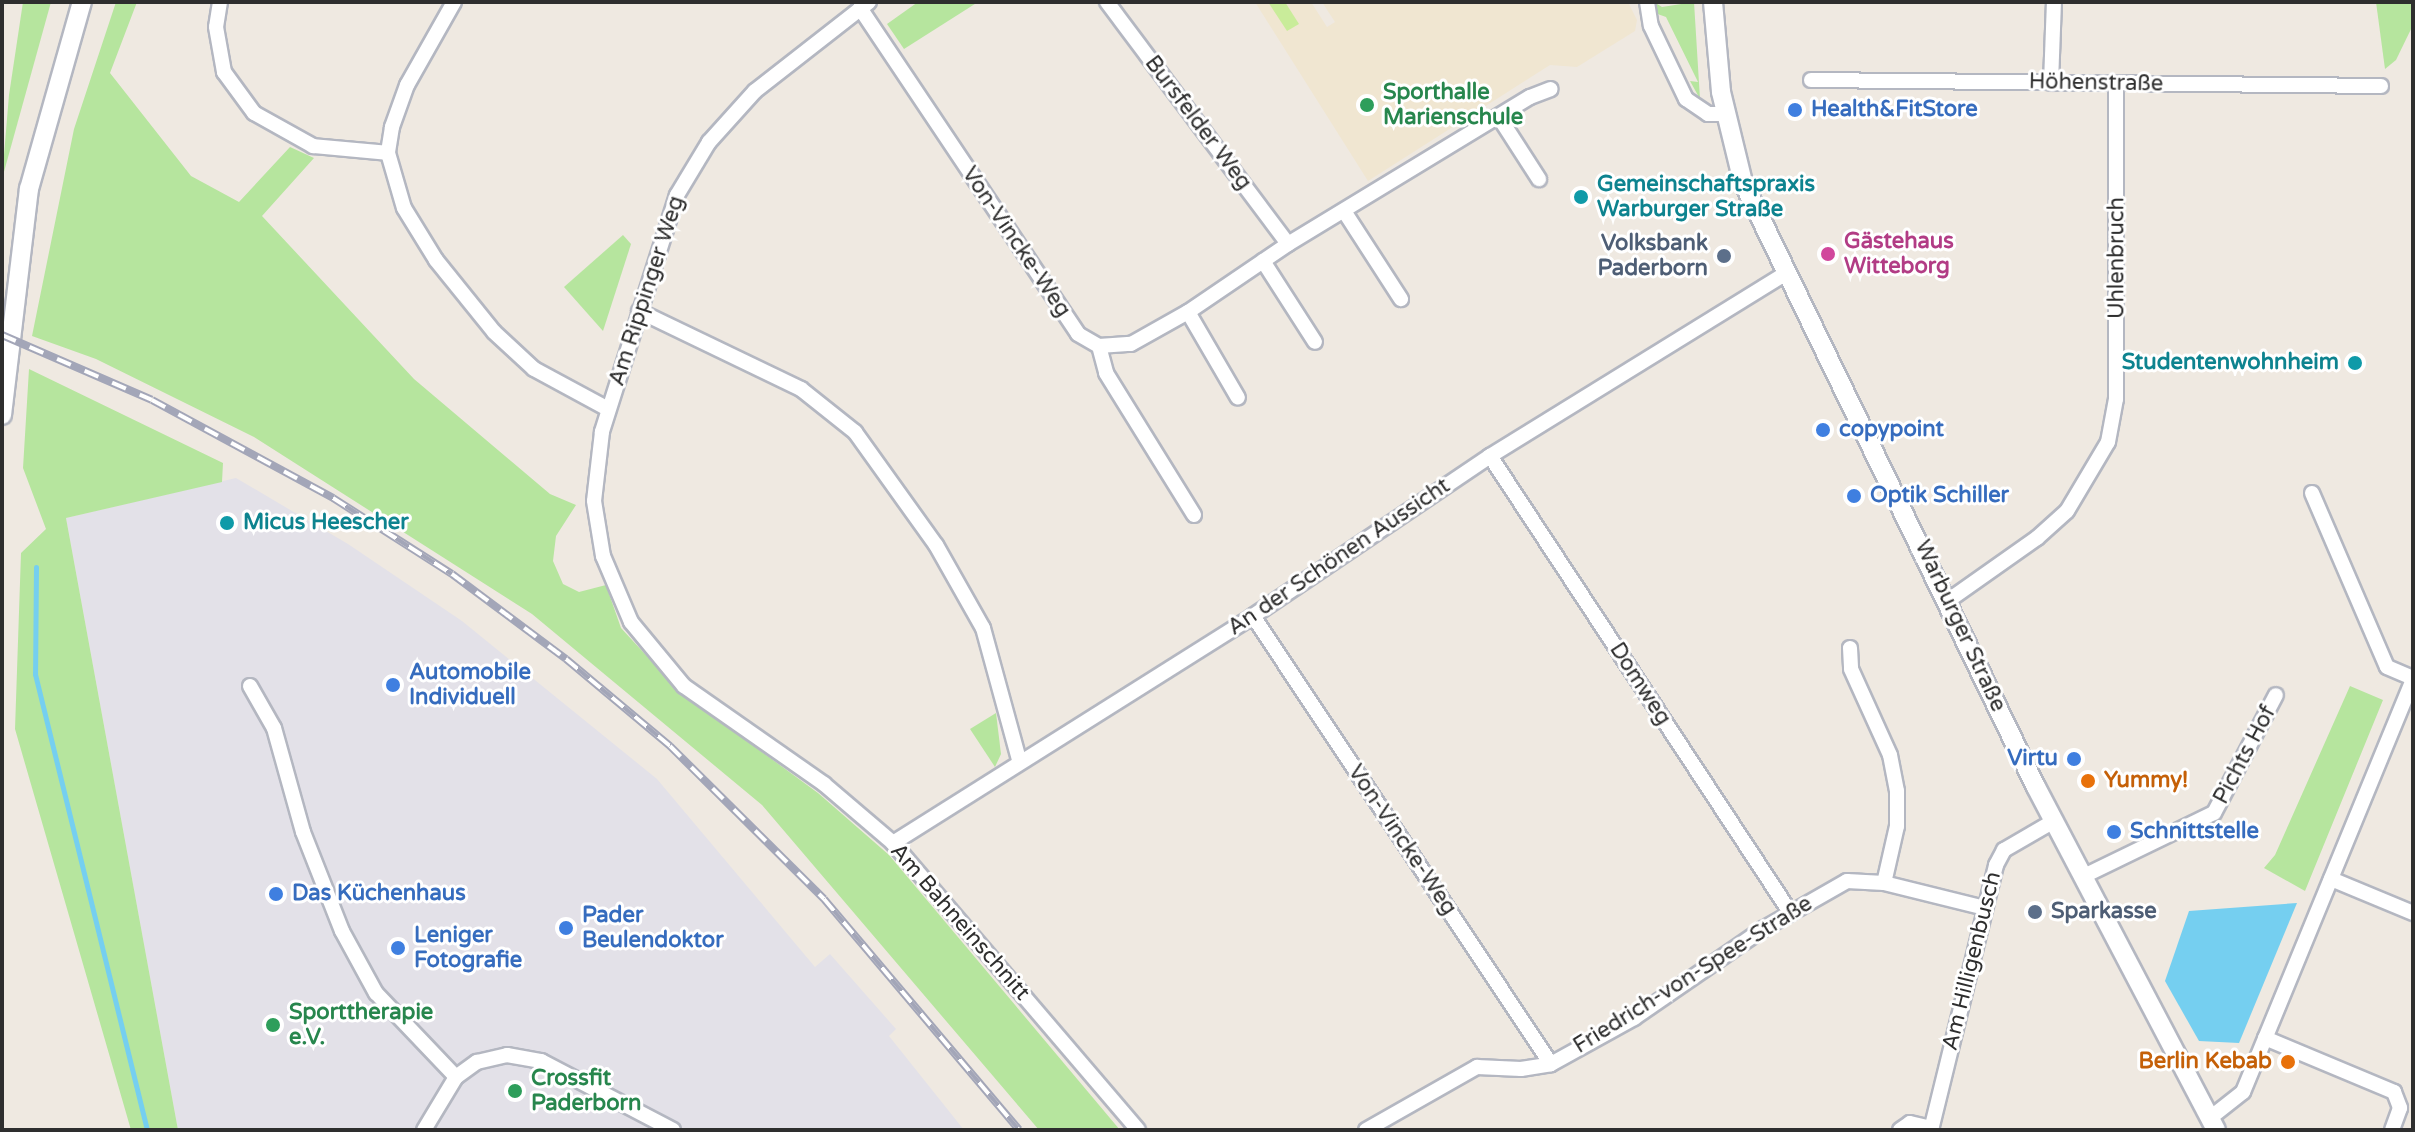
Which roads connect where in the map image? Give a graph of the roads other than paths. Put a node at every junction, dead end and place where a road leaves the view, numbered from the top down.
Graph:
1 (82, 2) edge
2 (220, 2) edge
3 (454, 2) edge
4 (1107, 2) edge
5 (1647, 2) edge
6 (1713, 2) edge
7 (2054, 2) edge
8 (864, 5) edge
9 (1811, 80) dead end
10 (2051, 83) junction
11 (2116, 84) junction
12 (2381, 86) dead end
13 (1551, 89) dead end
14 (1725, 114) junction
15 (1499, 117) junction
16 (388, 153) junction
17 (1539, 179) dead end
18 (1344, 211) junction
19 (1288, 244) junction
20 (1263, 261) junction
21 (1786, 273) junction
22 (1401, 299) dead end
23 (639, 311) junction
24 (1188, 312) junction
25 (1315, 342) dead end
26 (1099, 346) junction
27 (1238, 398) dead end
28 (608, 409) junction
29 (2, 415) edge
30 (1490, 456) junction
31 (2312, 493) dead end
32 (1194, 515) dead end
33 (1949, 600) junction
34 (1253, 616) junction
35 (649, 646) joint
36 (1850, 648) dead end
37 (2413, 678) edge
38 (250, 686) dead end
39 (2276, 695) dead end
40 (1019, 760) junction
41 (2054, 821) junction
42 (893, 843) junction
43 (2084, 876) junction
44 (2331, 879) junction
45 (1884, 883) junction
46 (1985, 908) junction
47 (1790, 912) junction
48 (2413, 913) edge
49 (2265, 1038) junction
50 (1551, 1064) junction
51 (456, 1077) junction
52 (2213, 1124) edge
53 (1931, 1129) edge
54 (424, 1130) edge
55 (673, 1130) edge
56 (1138, 1130) edge
57 (1366, 1130) edge
58 (1900, 1130) edge
59 (2392, 1130) edge

1 - 29 main road
2 - 16 street
3 - 16 street
4 - 19 street, Bursfelder Weg
5 - 14 street
6 - 14 main road, Warburger Straße
7 - 10 street
8 - 23 street, Am Rippinger Weg
8 - 26 street, Von-Vincke-Weg
9 - 10 street, Höhenstraße
10 - 11 street, Höhenstraße
11 - 12 street, Höhenstraße
11 - 33 street, Uhlenbruch
13 - 15 street
14 - 21 main road, Warburger Straße
15 - 17 street
15 - 18 street
16 - 28 street
18 - 19 street
18 - 22 street
19 - 20 street
20 - 24 street
20 - 25 street
21 - 30 street, An der Schönen Aussicht
21 - 33 main road, Warburger Straße
23 - 28 street, Am Rippinger Weg
23 - 40 street
24 - 26 street
24 - 27 street
26 - 32 street
28 - 35 street, Am Rippinger Weg
30 - 34 street, An der Schönen Aussicht
30 - 47 street, Domweg
31 - 37 street
33 - 41 main road, Warburger Straße
34 - 40 street, An der Schönen Aussicht
34 - 50 street, Von-Vincke-Weg
35 - 42 street, Am Bahneinschnitt
36 - 45 street
37 - 44 street
38 - 51 street
39 - 43 street, Pichts Hof
40 - 42 street, An der Schönen Aussicht
41 - 43 main road, Warburger Straße
41 - 46 street, Am Hilligenbusch
42 - 56 street, Am Bahneinschnitt
43 - 52 main road, Warburger Straße
44 - 48 street
44 - 49 street
45 - 46 street, Friedrich-von-Spee-Straße
45 - 47 street, Friedrich-von-Spee-Straße
46 - 53 street, Am Hilligenbusch
47 - 50 street, Friedrich-von-Spee-Straße
49 - 52 street
49 - 59 street
50 - 57 street, Friedrich-von-Spee-Straße
51 - 54 street
51 - 55 street
53 - 58 street

